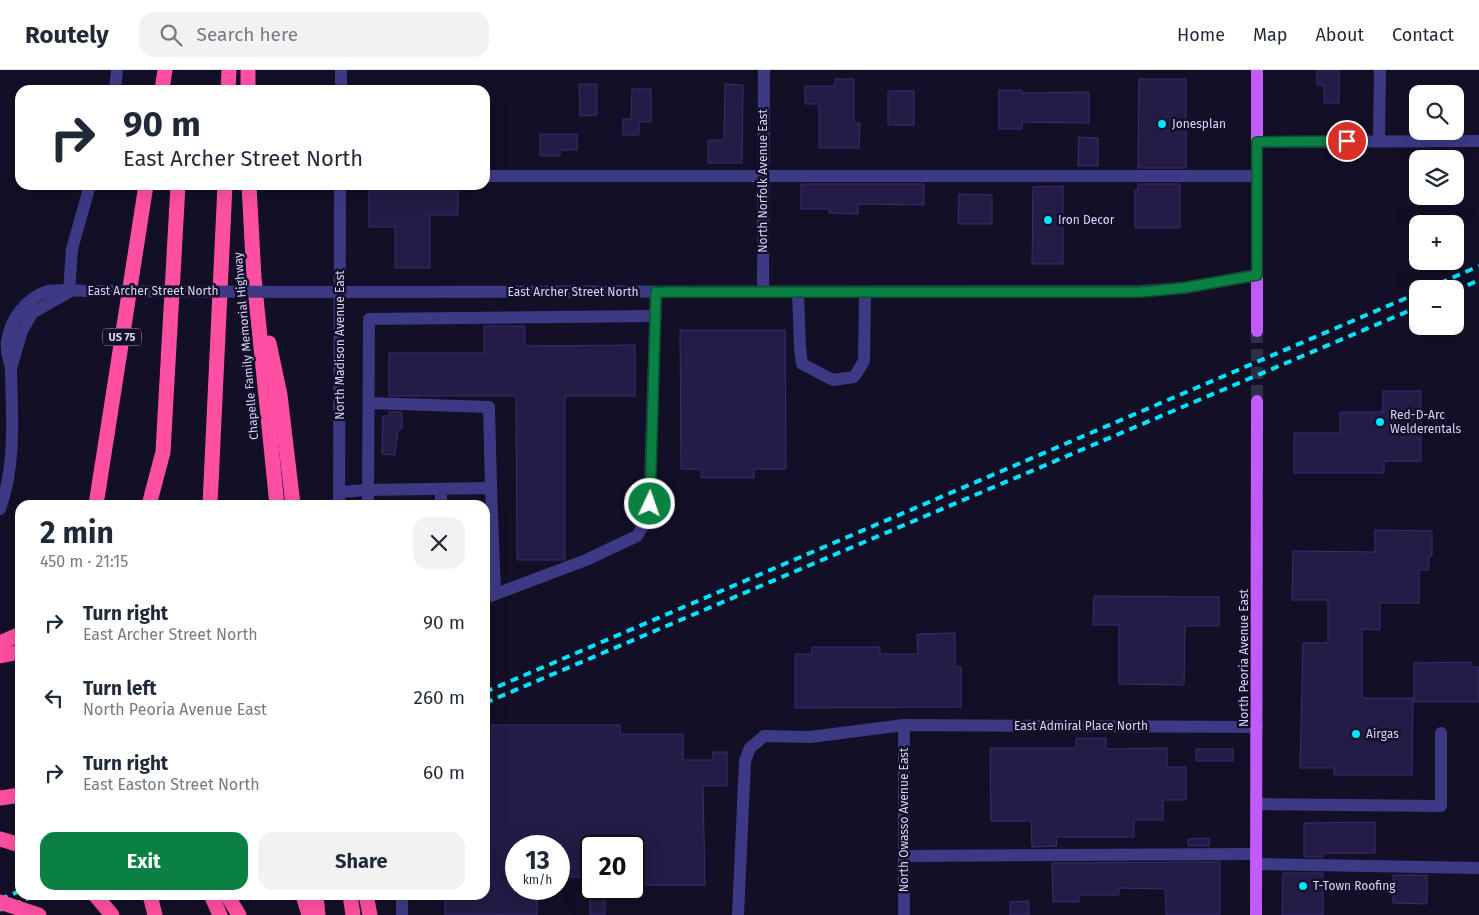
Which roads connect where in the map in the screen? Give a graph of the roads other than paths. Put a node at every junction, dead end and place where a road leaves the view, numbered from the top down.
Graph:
1 (117, 70) edge
2 (229, 70) edge
3 (248, 70) edge
4 (341, 70) edge
5 (764, 70) edge
6 (1257, 70) edge
7 (1380, 70) edge
8 (116, 85) edge
9 (228, 85) edge
10 (248, 85) edge
11 (341, 85) edge
12 (1379, 141) junction
13 (1479, 141) edge
14 (1257, 142) junction
15 (490, 176) edge
16 (764, 176) junction
17 (1257, 176) junction
18 (89, 190) edge
19 (145, 190) edge
20 (178, 190) edge
21 (225, 190) edge
22 (248, 190) edge
23 (340, 190) edge
24 (1257, 275) junction
25 (254, 278) junction
26 (69, 292) junction
27 (340, 292) junction
28 (656, 292) junction
29 (763, 292) junction
30 (798, 292) junction
31 (865, 292) junction
32 (656, 316) junction
33 (1257, 331) tunnel mouth
34 (1257, 401) tunnel mouth
35 (368, 403) junction
36 (491, 488) junction
37 (441, 489) junction
38 (368, 490) junction
39 (339, 499) edge
40 (98, 500) edge
41 (150, 500) edge
42 (210, 500) edge
43 (276, 500) edge
44 (292, 500) edge
45 (368, 500) edge
46 (441, 500) edge
47 (0, 509) edge
48 (490, 596) edge
49 (15, 636) edge
50 (0, 643) edge
51 (15, 653) edge
52 (0, 656) edge
53 (904, 725) junction
54 (1258, 727) junction
55 (1441, 733) dead end
56 (15, 796) edge
57 (0, 798) edge
58 (1257, 804) junction
59 (0, 839) edge
60 (15, 844) edge
61 (905, 856) junction
62 (1256, 859) junction
63 (1479, 868) edge
64 (99, 900) edge
65 (151, 900) edge
66 (213, 900) edge
67 (230, 900) edge
68 (304, 900) edge
69 (316, 900) edge
70 (351, 900) edge
71 (367, 900) edge
72 (402, 900) edge
73 (0, 902) edge
74 (39, 915) edge
75 (112, 915) edge
76 (155, 915) edge
77 (220, 915) edge
78 (239, 915) edge
79 (309, 915) edge
80 (318, 915) edge
81 (353, 915) edge
82 (370, 915) edge
83 (402, 915) edge
84 (738, 915) edge
85 (904, 915) edge
86 (1256, 915) edge

1 - 8 street
2 - 9 highway
3 - 10 highway
4 - 11 street
5 - 16 street, North Norfolk Avenue East
6 - 14 main road
7 - 12 street
12 - 13 street
12 - 14 street
14 - 17 main road
15 - 16 street
16 - 17 street
16 - 29 street, North Norfolk Avenue East
17 - 24 main road
18 - 26 street
19 - 40 highway, US 75
20 - 41 highway
21 - 42 highway
22 - 25 highway, Chapelle Family Memorial Highway
23 - 27 street, North Madison Avenue East
24 - 31 street, East Archer Street North
24 - 33 main road
25 - 43 highway, Chapelle Family Memorial Highway
25 - 44 highway
26 - 27 street, East Archer Street North, bridge
26 - 47 street, East Archer Street North
27 - 28 street, East Archer Street North
27 - 39 street, North Madison Avenue East
28 - 29 street, East Archer Street North
28 - 32 street
29 - 30 street, East Archer Street North
30 - 31 street, East Archer Street North
30 - 31 street
32 - 35 street
32 - 48 street
34 - 54 main road, North Peoria Avenue East
35 - 36 street
35 - 38 street
36 - 37 street
36 - 48 street
37 - 38 street
37 - 46 street
38 - 39 street
38 - 45 street
49 - 50 highway
51 - 52 highway
53 - 54 street, East Admiral Place North
53 - 61 street, North Owasso Avenue East
53 - 84 street, East Admiral Place North
54 - 58 main road, North Peoria Avenue East
55 - 58 street
56 - 57 highway
58 - 62 main road, North Peoria Avenue East
59 - 60 highway
61 - 62 street
61 - 85 street, North Owasso Avenue East
62 - 63 street
62 - 86 main road, North Peoria Avenue East
64 - 75 highway
65 - 76 highway
66 - 77 highway
67 - 78 highway
68 - 79 highway
69 - 80 highway
70 - 81 highway
71 - 82 highway
72 - 83 street
73 - 74 highway, bridge

